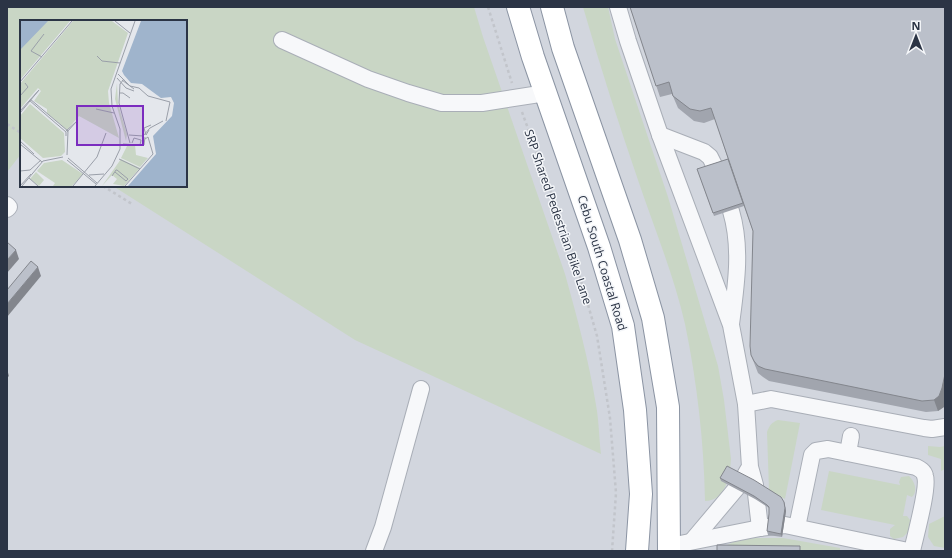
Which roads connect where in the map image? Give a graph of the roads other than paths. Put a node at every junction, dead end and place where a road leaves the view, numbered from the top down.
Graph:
1 (518, 7) edge
2 (552, 7) edge
3 (618, 7) edge
4 (282, 40) dead end
5 (546, 93) junction
6 (660, 135) junction
7 (715, 167) edge
8 (7, 205) edge
9 (7, 209) edge
10 (731, 211) edge
11 (730, 326) junction
12 (421, 389) dead end
13 (746, 404) junction
14 (945, 428) edge
15 (851, 436) dead end
16 (848, 453) junction
17 (750, 467) junction
18 (797, 527) junction
19 (760, 528) junction
20 (692, 541) junction
21 (670, 548) edge
22 (374, 551) edge
23 (637, 551) edge
24 (908, 551) edge
25 (912, 551) edge

1 - 5 highway, Cebu South Coastal Road
2 - 21 highway
3 - 6 street
4 - 5 street
5 - 23 highway, Cebu South Coastal Road
6 - 7 street
6 - 11 street
8 - 9 street
10 - 11 street
11 - 13 street
12 - 22 street
13 - 14 street
13 - 17 street
15 - 16 street
16 - 18 street
16 - 25 street
17 - 19 street
17 - 20 street
18 - 19 street
18 - 24 street
19 - 20 street
20 - 21 street

